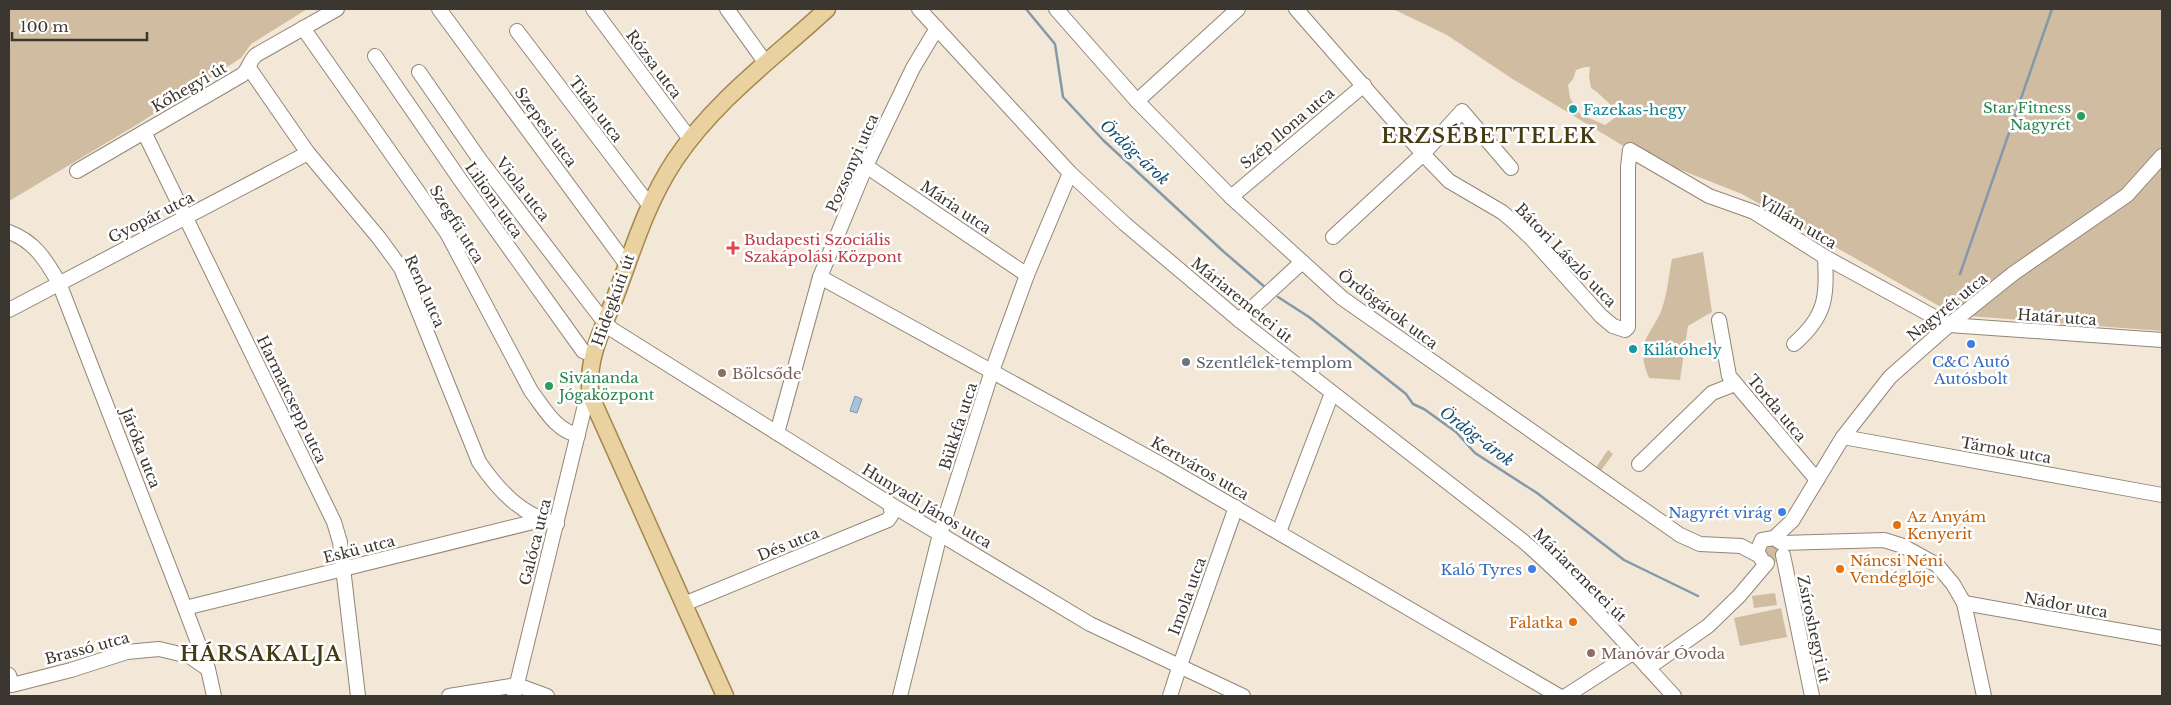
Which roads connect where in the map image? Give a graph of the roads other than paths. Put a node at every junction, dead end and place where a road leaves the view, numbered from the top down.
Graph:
1 (337, 9) edge
2 (439, 9) edge
3 (593, 9) edge
4 (727, 9) edge
5 (828, 9) edge
6 (919, 9) edge
7 (1056, 9) edge
8 (1238, 9) edge
9 (1296, 9) edge
10 (303, 28) junction
11 (937, 28) junction
12 (517, 31) dead end
13 (376, 56) dead end
14 (765, 62) junction
15 (249, 68) junction
16 (419, 72) dead end
17 (1364, 85) junction
18 (1137, 101) junction
19 (144, 132) junction
20 (690, 139) junction
21 (1630, 150) joint
22 (308, 153) junction
23 (1423, 154) junction
24 (2162, 156) edge
25 (866, 166) junction
26 (1511, 168) dead end
27 (77, 171) dead end
28 (1070, 173) junction
29 (1231, 197) junction
30 (650, 206) junction
31 (185, 218) junction
32 (9, 232) edge
33 (1333, 237) dead end
34 (1825, 257) junction
35 (1302, 262) junction
36 (627, 265) junction
37 (1027, 275) junction
38 (820, 277) junction
39 (59, 283) junction
40 (9, 310) edge
41 (1239, 320) junction
42 (1719, 320) dead end
43 (605, 323) junction
44 (1949, 325) junction
45 (2162, 340) edge
46 (1794, 344) dead end
47 (593, 355) junction
48 (992, 371) junction
49 (1735, 384) junction
50 (1332, 393) junction
51 (591, 397) junction
52 (777, 432) junction
53 (578, 435) junction
54 (1843, 437) junction
55 (1639, 464) dead end
56 (1817, 480) junction
57 (2162, 495) edge
58 (890, 504) junction
59 (1236, 507) junction
60 (541, 520) junction
61 (557, 524) junction
62 (1279, 532) junction
63 (940, 534) junction
64 (1780, 548) junction
65 (343, 570) junction
66 (689, 602) junction
67 (1964, 603) junction
68 (186, 608) junction
69 (2162, 638) edge
70 (1634, 652) junction
71 (1179, 668) junction
72 (1648, 668) junction
73 (208, 669) junction
74 (9, 675) edge
75 (515, 691) edge
76 (1573, 694) edge
77 (214, 696) edge
78 (358, 696) edge
79 (449, 696) edge
80 (547, 696) edge
81 (725, 696) edge
82 (900, 696) edge
83 (1170, 696) edge
84 (1242, 696) edge
85 (1559, 696) edge
86 (1674, 696) edge
87 (1812, 696) edge
88 (1984, 696) edge

1 - 10 street, Kőhegyi út
2 - 36 street, Szepesi utca
3 - 20 street, Rózsa utca
4 - 14 street
5 - 14 main road, Hidegkúti út
6 - 11 street, Máriaremetei út
7 - 18 street, Ördögárok utca
8 - 18 street
9 - 17 street, Bátori László utca
10 - 15 street, Kőhegyi út
10 - 53 street, Szegfű utca
11 - 25 street, Pozsonyi utca
11 - 28 street, Máriaremetei út
12 - 30 street, Titán utca
13 - 47 street, Liliom utca
14 - 20 main road, Hidegkúti út
15 - 19 street, Kőhegyi út
15 - 22 street, Rend utca
16 - 43 street, Viola utca
17 - 23 street, Bátori László utca
17 - 29 street, Szép Ilona utca
18 - 29 street, Ördögárok utca
19 - 27 street, Kőhegyi út
19 - 31 street, Harmatcsepp utca
20 - 30 main road, Hidegkúti út
21 - 23 street, Bátori László utca
21 - 34 street, Villám utca
22 - 31 street, Gyopár utca
22 - 60 street, Rend utca
23 - 26 street
23 - 33 street
24 - 44 street, Nagyrét utca
25 - 37 street, Mária utca
25 - 38 street, Pozsonyi utca
28 - 37 street, Bükkfa utca
28 - 41 street, Máriaremetei út
29 - 35 street, Ördögárok utca
30 - 36 main road, Hidegkúti út
31 - 39 street, Gyopár utca
31 - 65 street, Harmatcsepp utca
32 - 39 street, Járóka utca
34 - 44 street, Villám utca
34 - 46 street
35 - 41 street
35 - 64 street, Ördögárok utca
36 - 43 main road, Hidegkúti út
37 - 48 street, Bükkfa utca
38 - 48 street, Kertváros utca
38 - 52 street, Pozsonyi utca
39 - 40 street, Gyopár utca
39 - 68 street, Járóka utca
41 - 50 street, Máriaremetei út
42 - 49 street, Torda utca
43 - 47 main road, Hidegkúti út
43 - 52 street, Hunyadi János utca
44 - 45 street, Határ utca
44 - 54 street, Nagyrét utca
47 - 51 main road, Hidegkúti út
48 - 59 street, Kertváros utca
48 - 63 street, Bükkfa utca
49 - 55 street
49 - 56 street, Torda utca
50 - 62 street
50 - 70 street, Máriaremetei út
51 - 53 street, Galóca utca
51 - 66 main road, Hidegkúti út
52 - 58 street, Hunyadi János utca
53 - 61 street, Galóca utca
54 - 56 street, Nagyrét utca
54 - 57 street, Tárnok utca
56 - 64 street, Nagyrét utca
58 - 63 street, Hunyadi János utca
58 - 66 street, Dés utca
59 - 62 street, Kertváros utca
59 - 71 street, Imola utca
60 - 61 street, Rend utca
60 - 65 street, Eskü utca
61 - 75 street, Galóca utca
62 - 85 street, Kertváros utca
63 - 71 street, Hunyadi János utca
63 - 82 street, Bükkfa utca
64 - 67 street, Ördögárok utca
64 - 72 street, Nagyrét utca
64 - 87 street, Zsíroshegyi út
65 - 68 street, Eskü utca
65 - 78 street, Harmatcsepp utca
66 - 81 main road, Hidegkúti út
67 - 69 street, Nádor utca
67 - 88 street, Ördögárok utca
68 - 73 street, Járóka utca
70 - 72 street, Máriaremetei út
70 - 76 street
71 - 83 street, Imola utca
71 - 84 street, Hunyadi János utca
72 - 86 street, Máriaremetei út
73 - 74 street, Brassó utca
73 - 77 street, Járóka utca
75 - 79 street
75 - 80 street

